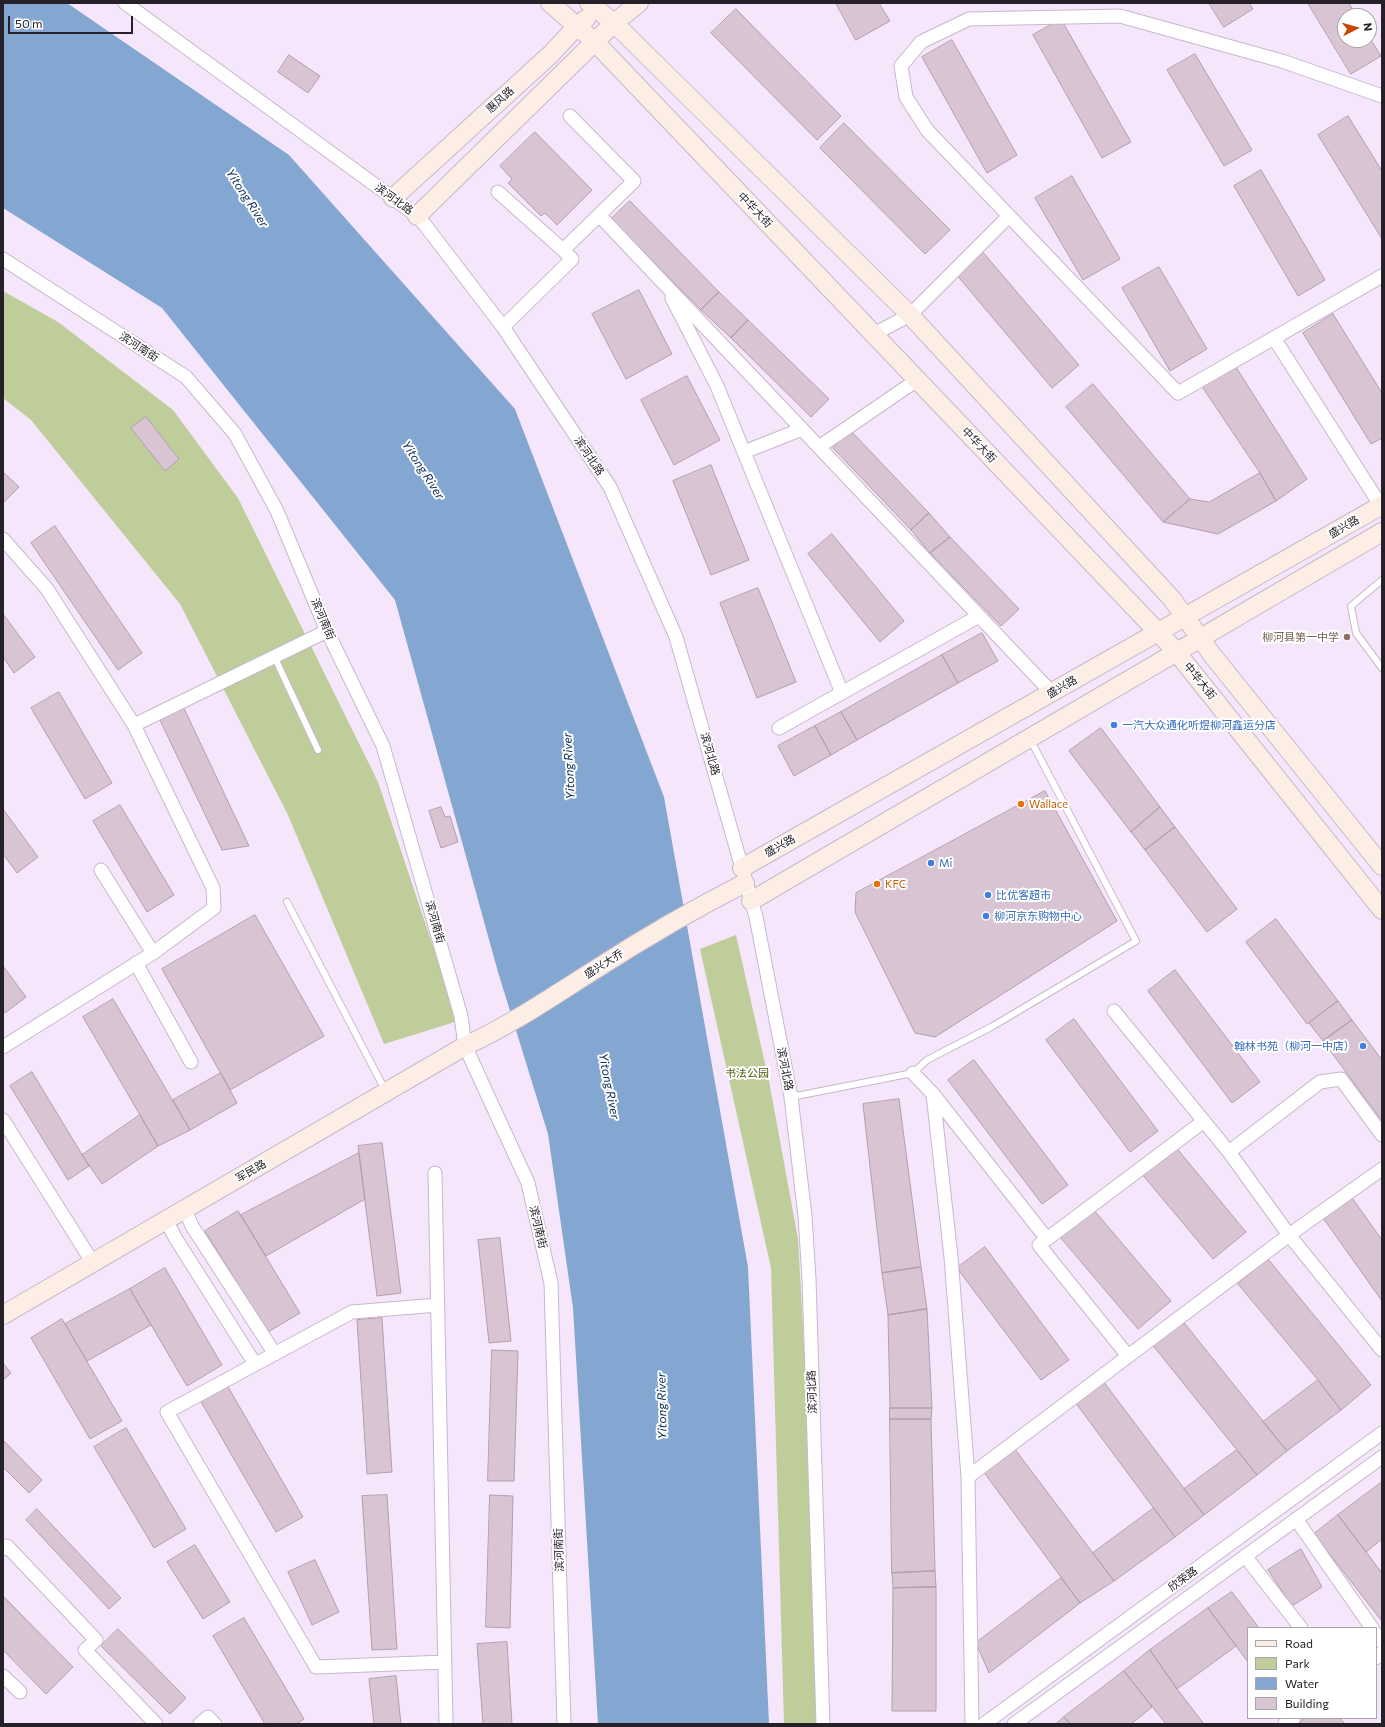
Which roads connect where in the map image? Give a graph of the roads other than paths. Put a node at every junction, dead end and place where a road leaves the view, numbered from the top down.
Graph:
1 (125, 3) edge
2 (550, 3) edge
3 (639, 3) edge
4 (598, 6) edge
5 (614, 23) junction
6 (577, 26) junction
7 (595, 42) junction
8 (1382, 96) edge
9 (570, 116) dead end
10 (498, 192) dead end
11 (393, 198) junction
12 (599, 215) junction
13 (417, 216) junction
14 (1009, 216) junction
15 (563, 250) junction
16 (3, 259) edge
17 (1382, 276) edge
18 (665, 284) junction
19 (910, 315) junction
20 (503, 327) junction
21 (874, 334) junction
22 (1274, 338) junction
23 (917, 380) junction
24 (802, 429) junction
25 (820, 447) junction
26 (744, 452) junction
27 (1382, 505) edge
28 (1382, 532) edge
29 (3, 539) edge
30 (1382, 580) edge
31 (979, 616) junction
32 (1185, 618) junction
33 (327, 631) junction
34 (1158, 632) junction
35 (1201, 638) junction
36 (1176, 652) junction
37 (274, 656) junction
38 (1382, 668) edge
39 (842, 693) junction
40 (1052, 693) junction
41 (134, 724) junction
42 (779, 728) dead end
43 (1029, 738) junction
44 (318, 750) dead end
45 (1382, 866) edge
46 (101, 870) dead end
47 (744, 876) junction
48 (751, 901) junction
49 (287, 902) dead end
50 (710, 902) joint
51 (1382, 910) edge
52 (153, 953) junction
53 (136, 963) junction
54 (1114, 1011) dead end
55 (500, 1029) joint
56 (465, 1046) junction
57 (3, 1047) edge
58 (191, 1062) dead end
59 (913, 1073) junction
60 (386, 1092) junction
61 (933, 1094) junction
62 (791, 1097) junction
63 (3, 1120) edge
64 (1204, 1121) junction
65 (1382, 1135) edge
66 (1228, 1152) junction
67 (1382, 1169) edge
68 (436, 1173) dead end
69 (185, 1209) junction
70 (166, 1220) junction
71 (1289, 1235) junction
72 (1047, 1239) junction
73 (92, 1263) junction
74 (438, 1305) junction
75 (3, 1315) edge
76 (1382, 1350) edge
77 (275, 1354) junction
78 (1128, 1356) junction
79 (256, 1364) junction
80 (1382, 1433) edge
81 (1382, 1457) edge
82 (968, 1477) junction
83 (1296, 1519) junction
84 (3, 1549) edge
85 (1245, 1556) junction
86 (1300, 1627) edge
87 (1371, 1627) edge
88 (445, 1662) junction
89 (3, 1676) edge
90 (20, 1692) dead end
91 (156, 1724) edge
92 (200, 1724) edge
93 (215, 1724) edge
94 (446, 1724) edge
95 (564, 1724) edge
96 (823, 1724) edge
97 (972, 1724) edge
98 (984, 1724) edge
99 (1014, 1724) edge

1 - 11 street, 滨河北路
2 - 6 street, 中华大街
3 - 5 street
4 - 5 street
4 - 6 street, 惠风路
5 - 7 street
5 - 19 street
6 - 7 street, 中华大街
6 - 11 street, 惠风路
7 - 13 street
7 - 21 street, 中华大街
8 - 14 street
9 - 12 street
10 - 15 street
11 - 13 street, 滨河北路
12 - 15 street
12 - 18 street
13 - 20 street, 滨河北路
14 - 19 street
14 - 22 street
15 - 20 street
16 - 33 street, 滨河南街
17 - 22 street
18 - 24 street
18 - 26 street
19 - 21 street
19 - 32 street
20 - 47 street, 滨河北路
21 - 23 street, 中华大街
22 - 27 street
23 - 25 street
23 - 34 street, 中华大街
24 - 25 street
24 - 26 street
25 - 31 street
26 - 39 street
27 - 32 street, 盛兴路
28 - 35 street
29 - 41 street
30 - 38 lane
31 - 39 street
31 - 40 street
32 - 34 street, 盛兴路
32 - 35 street
33 - 37 street
33 - 56 street, 滨河南街
34 - 36 street, 中华大街
34 - 40 street, 盛兴路
35 - 36 street
35 - 45 street
36 - 43 street
36 - 51 street, 中华大街
37 - 41 street
37 - 44 lane
39 - 42 street
40 - 47 street, 盛兴路
41 - 52 street
43 - 48 street
43 - 59 lane
46 - 52 street
47 - 48 street, 滨河北路
47 - 50 street, 盛兴路
48 - 62 street, 滨河北路
49 - 60 lane
50 - 55 street, 盛兴大乔
52 - 53 street
53 - 57 street
53 - 58 street
54 - 64 street
55 - 56 street, 军民路
56 - 60 street, 军民路
56 - 95 street, 滨河南街
59 - 61 street
59 - 62 lane
60 - 69 street, 军民路
61 - 72 street
61 - 82 street
62 - 96 street, 滨河北路
63 - 73 street
64 - 66 street
64 - 72 street
65 - 66 street
66 - 71 street
67 - 71 street
68 - 74 street
69 - 70 street, 军民路
69 - 77 street
70 - 73 street, 军民路
70 - 79 street
71 - 76 street
71 - 78 street
72 - 78 street
73 - 75 street, 军民路
74 - 77 street
74 - 88 street
77 - 79 street
78 - 82 street
79 - 88 street
80 - 98 street, 欣荣路
81 - 83 street, 欣荣路
82 - 97 street
83 - 85 street, 欣荣路
83 - 87 street
84 - 91 street
85 - 86 street
85 - 99 street, 欣荣路
88 - 94 street
89 - 90 street
92 - 93 street

